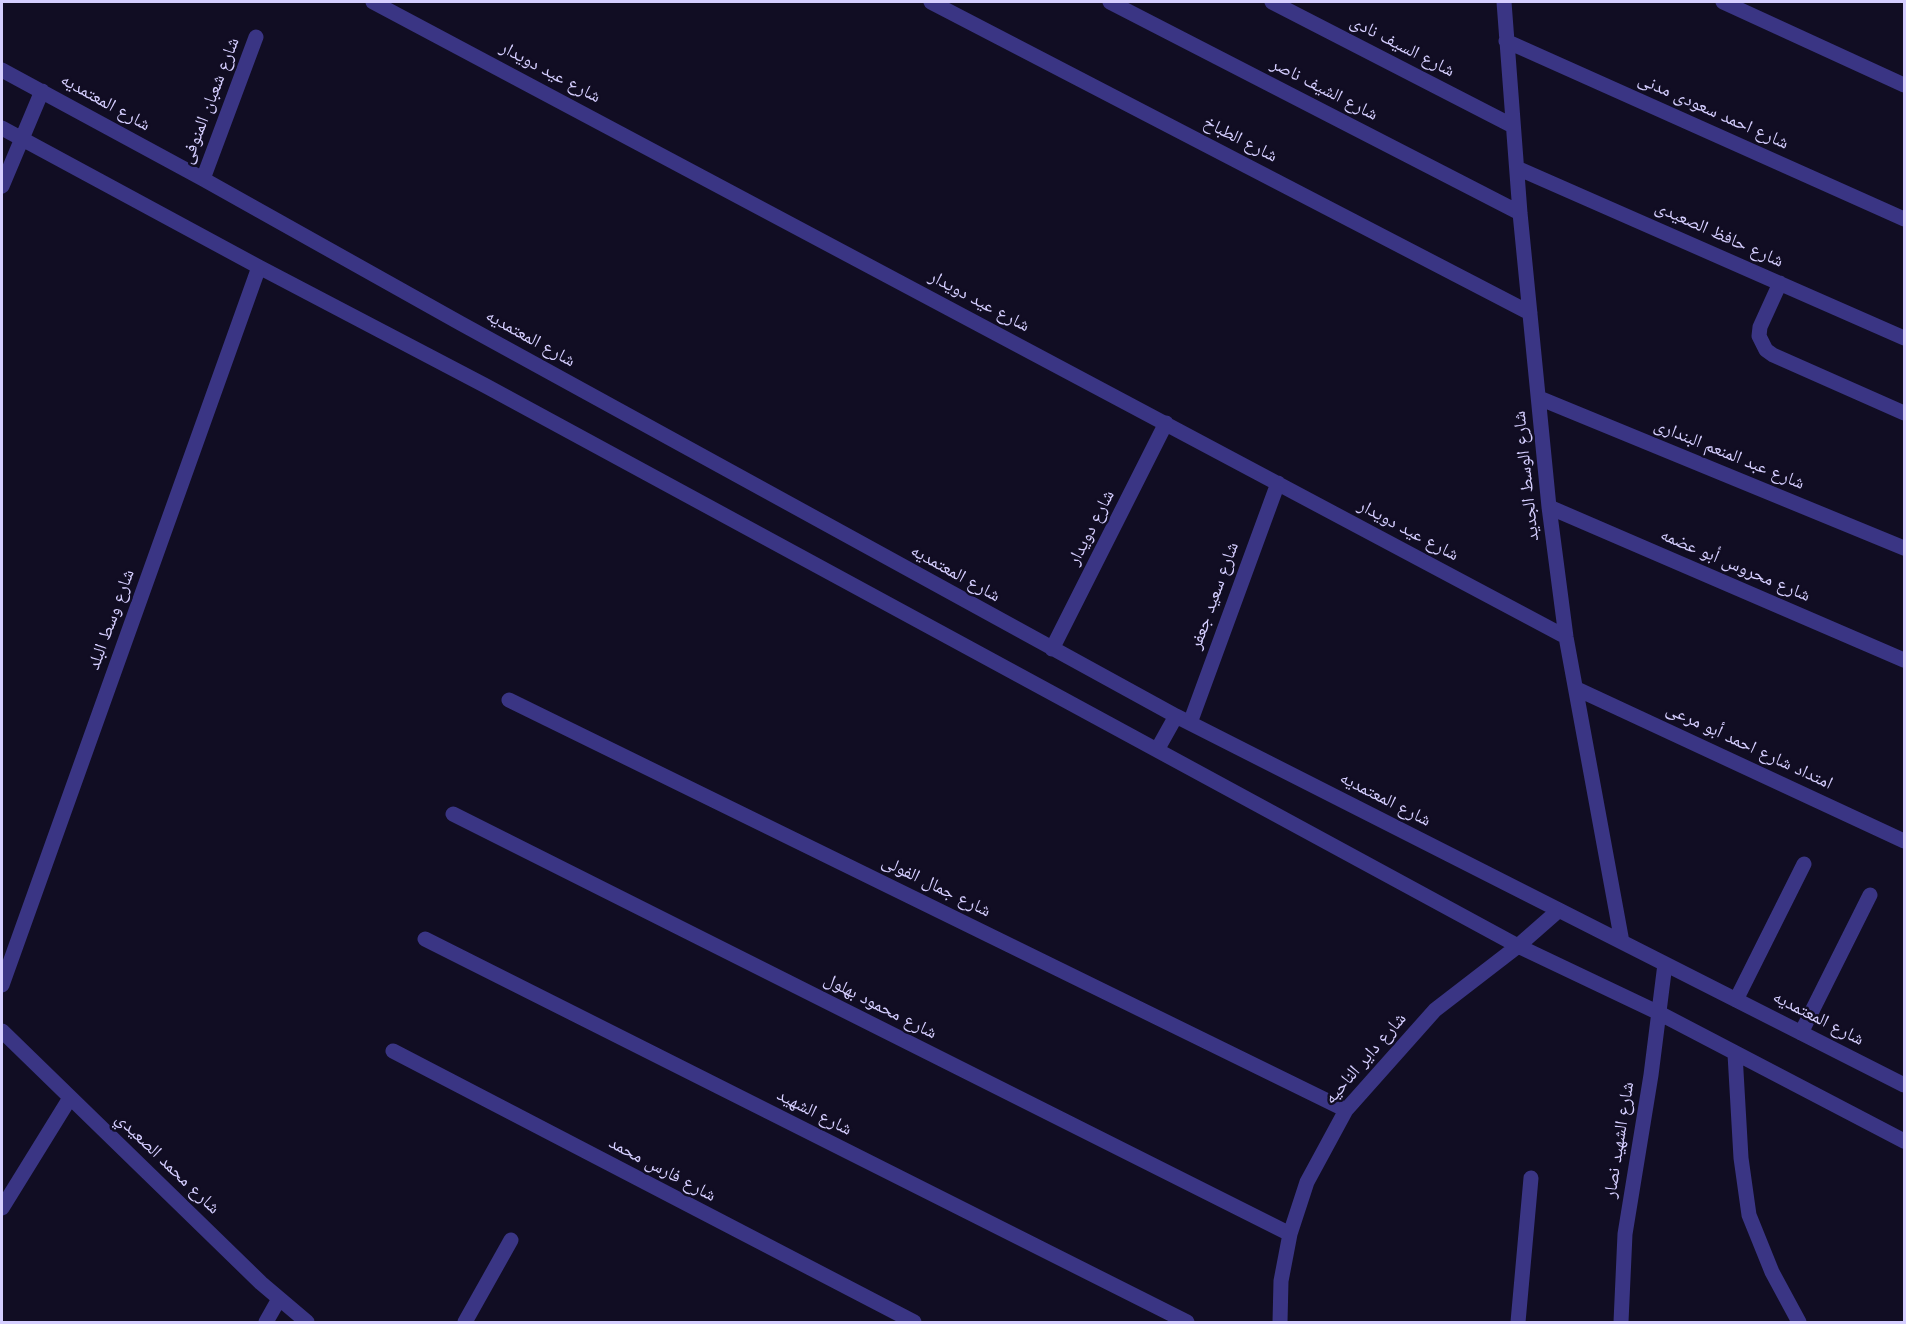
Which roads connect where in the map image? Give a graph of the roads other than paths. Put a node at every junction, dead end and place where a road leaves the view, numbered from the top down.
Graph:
1 (373, 2) edge
2 (931, 2) edge
3 (1110, 2) edge
4 (1272, 2) edge
5 (1504, 2) edge
6 (1723, 2) edge
7 (256, 37) dead end
8 (1506, 41) junction
9 (2, 70) edge
10 (1905, 85) edge
11 (42, 91) junction
12 (1513, 126) junction
13 (2, 128) edge
14 (22, 138) junction
15 (1517, 168) junction
16 (202, 179) junction
17 (2, 186) edge
18 (1520, 213) junction
19 (1905, 219) edge
20 (259, 267) junction
21 (1780, 283) junction
22 (1530, 313) junction
23 (1905, 338) edge
24 (1539, 398) junction
25 (1905, 413) edge
26 (1166, 423) junction
27 (1278, 483) junction
28 (1549, 507) junction
29 (1905, 548) edge
30 (1566, 637) junction
31 (1052, 650) junction
32 (1905, 660) edge
33 (1576, 689) junction
34 (509, 700) dead end
35 (1176, 716) junction
36 (1190, 723) junction
37 (1157, 750) junction
38 (453, 814) dead end
39 (1905, 841) edge
40 (1804, 864) dead end
41 (1870, 895) dead end
42 (1559, 910) junction
43 (424, 939) dead end
44 (1622, 942) junction
45 (1518, 946) junction
46 (1665, 964) junction
47 (2, 985) edge
48 (1736, 1000) junction
49 (1659, 1013) junction
50 (2, 1030) edge
51 (1801, 1033) junction
52 (393, 1051) dead end
53 (1735, 1054) junction
54 (1905, 1085) edge
55 (70, 1098) junction
56 (1346, 1110) junction
57 (1905, 1141) edge
58 (1531, 1178) dead end
59 (2, 1208) edge
60 (1290, 1234) junction
61 (511, 1240) dead end
62 (279, 1299) junction
63 (266, 1323) edge
64 (308, 1323) edge
65 (465, 1323) edge
66 (914, 1323) edge
67 (1187, 1323) edge
68 (1280, 1323) edge
69 (1518, 1323) edge
70 (1621, 1323) edge
71 (1799, 1323) edge

1 - 26 street, شارع عيد دويدار
2 - 22 street, شارع الطباخ
3 - 18 street, شارع الشيف ناصر
4 - 12 street, شارع السيف نادى
5 - 8 street, شارع الوسط الجديد
6 - 10 street
7 - 16 street, شارع شعبان المنوفى
8 - 12 street, شارع الوسط الجديد
8 - 19 street, شارع احمد سعودى مدنى
9 - 11 street, شارع المعتمديه
11 - 14 street
11 - 16 street, شارع المعتمديه
12 - 15 street, شارع الوسط الجديد
13 - 14 street
14 - 17 street
14 - 20 street
15 - 18 street, شارع الوسط الجديد
15 - 21 street, شارع حافظ الصعيدى
16 - 31 street, شارع المعتمديه
18 - 22 street, شارع الوسط الجديد
20 - 37 street
20 - 47 street, شارع وسط البلد
21 - 23 street, شارع حافظ الصعيدى
21 - 25 street
22 - 24 street, شارع الوسط الجديد
24 - 28 street, شارع الوسط الجديد
24 - 29 street, شارع عبد المنعم البندارى
26 - 27 street, شارع عيد دويدار
26 - 31 street, شارع دويدار
27 - 30 street, شارع عيد دويدار
27 - 36 street, شارع سعيد جعفر
28 - 30 street, شارع الوسط الجديد
28 - 32 street, شارع محروس أبو عضمه
30 - 33 street, شارع الوسط الجديد
31 - 35 street, شارع المعتمديه
33 - 39 street, امتداد شارع احمد أبو مرعى
33 - 44 street, شارع الوسط الجديد
34 - 56 street, شارع جمال الفولى
35 - 36 street, شارع المعتمديه
35 - 37 street
36 - 42 street, شارع المعتمديه
37 - 45 street
38 - 60 street, شارع محمود بهلول
40 - 48 street
41 - 51 street
42 - 44 street, شارع المعتمديه
42 - 45 street, شارع داير الناحيه
43 - 67 street, شارع الشهيد
44 - 46 street, شارع المعتمديه
45 - 49 street
45 - 56 street, شارع داير الناحيه
46 - 48 street, شارع المعتمديه
46 - 49 street, شارع الشهيد نصار
48 - 51 street, شارع المعتمديه
49 - 53 street
49 - 70 street, شارع الشهيد نصار
50 - 55 street, شارع محمد الصعيدي
51 - 54 street, شارع المعتمديه
52 - 66 street, شارع فارس محمد
53 - 57 street
53 - 71 street
55 - 59 street
55 - 62 street, شارع محمد الصعيدي
56 - 60 street, شارع داير الناحيه
58 - 69 street
60 - 68 street, شارع داير الناحيه
61 - 65 street
62 - 63 street
62 - 64 street, شارع محمد الصعيدي

